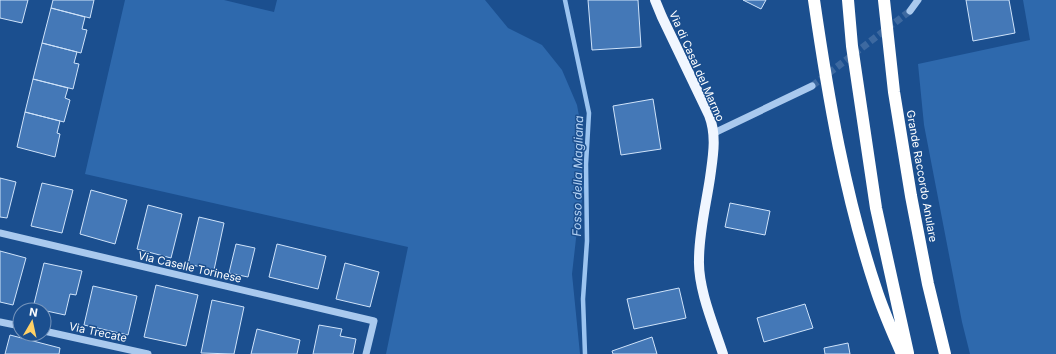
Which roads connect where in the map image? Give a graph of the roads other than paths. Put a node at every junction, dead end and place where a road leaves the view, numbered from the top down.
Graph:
1 (655, 0) edge
2 (814, 0) edge
3 (848, 0) edge
4 (884, 0) edge
5 (918, 0) edge
6 (910, 11) tunnel mouth
7 (812, 86) tunnel mouth
8 (714, 133) junction
9 (0, 234) edge
10 (0, 322) edge
11 (12, 324) edge
12 (52, 333) edge
13 (148, 354) edge
14 (366, 354) edge
15 (723, 354) edge
16 (902, 354) edge
17 (908, 354) edge
18 (945, 354) edge

1 - 8 main road, Via di Casal del Marmo
2 - 16 highway
3 - 17 highway
4 - 18 highway, Grande Raccordo Anulare
5 - 6 street
7 - 8 street
8 - 15 main road, Via di Casal del Marmo
9 - 14 street, Via Caselle Torinese
10 - 11 street
12 - 13 street, Via Trecate

